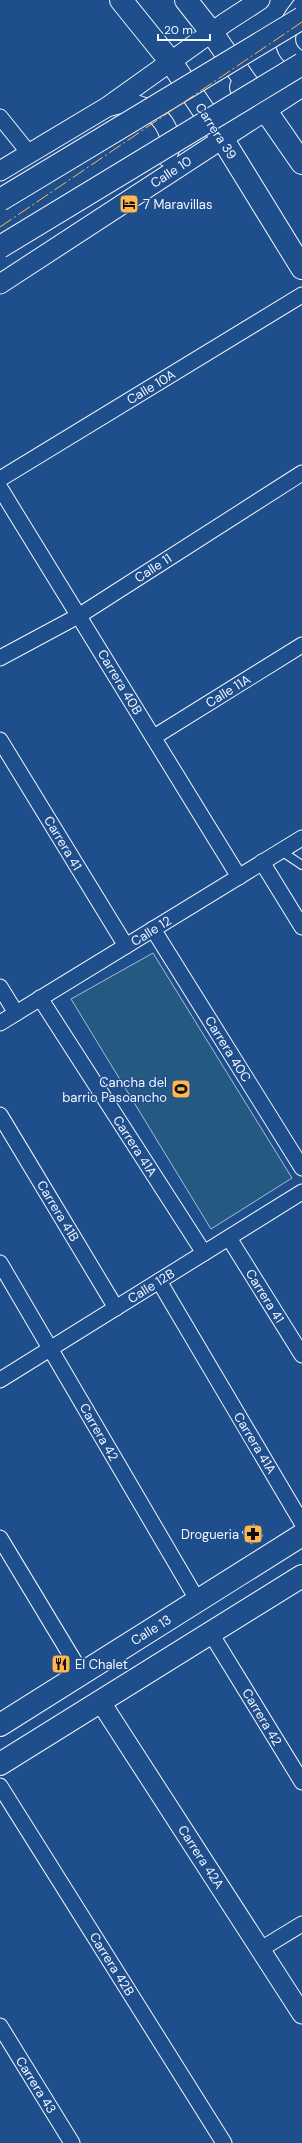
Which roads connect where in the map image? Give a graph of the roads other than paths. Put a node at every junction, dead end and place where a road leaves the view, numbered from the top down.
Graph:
1 (121, 0) edge
2 (186, 0) edge
3 (260, 0) edge
4 (302, 6) edge
5 (302, 18) edge
6 (212, 33) junction
7 (171, 62) junction
8 (233, 63) junction
9 (302, 63) edge
10 (302, 87) edge
11 (107, 107) junction
12 (265, 110) junction
13 (0, 117) edge
14 (222, 138) junction
15 (29, 153) junction
16 (301, 157) edge
17 (0, 171) edge
18 (148, 186) junction
19 (0, 200) edge
20 (0, 247) edge
21 (302, 268) edge
22 (0, 284) edge
23 (302, 295) edge
24 (302, 473) edge
25 (0, 479) edge
26 (0, 488) edge
27 (80, 615) junction
28 (302, 645) edge
29 (0, 658) edge
30 (154, 737) junction
31 (0, 740) edge
32 (302, 838) edge
33 (281, 851) junction
34 (262, 862) junction
35 (302, 865) edge
36 (239, 877) junction
37 (302, 927) edge
38 (153, 929) junction
39 (126, 946) junction
40 (0, 987) edge
41 (40, 998) junction
42 (16, 1013) junction
43 (0, 1023) edge
44 (0, 1115) edge
45 (302, 1168) edge
46 (302, 1192) edge
47 (229, 1238) junction
48 (204, 1253) junction
49 (0, 1263) edge
50 (159, 1281) junction
51 (116, 1308) junction
52 (51, 1348) junction
53 (302, 1354) edge
54 (0, 1380) edge
55 (302, 1523) edge
56 (302, 1535) edge
57 (0, 1538) edge
58 (302, 1576) edge
59 (198, 1601) junction
60 (210, 1632) junction
61 (82, 1674) junction
62 (100, 1701) junction
63 (0, 1725) edge
64 (0, 1764) edge
65 (302, 1782) edge
66 (0, 1786) edge
67 (302, 1924) edge
68 (261, 1950) junction
69 (302, 2014) edge
70 (0, 2026) edge
71 (72, 2143) edge
72 (224, 2143) edge

1 - 7 main road, Carrera 39
2 - 6 main road
3 - 6 street
4 - 9 street
5 - 19 main road, bridge
6 - 7 street
6 - 8 main road
7 - 11 street
7 - 14 main road, Carrera 39
8 - 12 main road
8 - 14 main road
9 - 20 main road, Calle 10, bridge
10 - 12 street, Calle 10
11 - 15 street
11 - 18 street
12 - 14 street, Calle 10
12 - 16 main road
13 - 15 street
14 - 18 street, Calle 10
14 - 21 main road, Carrera 39
15 - 17 street
18 - 22 street, Calle 10
23 - 25 street, Calle 10A
24 - 27 street, Calle 11
26 - 27 street, Carrera 40B
27 - 29 street, Calle 11
27 - 30 street, Carrera 40B
28 - 30 street, Calle 11A
30 - 36 street, Carrera 40B
31 - 39 street, Carrera 41
32 - 33 street, Calle 12
33 - 34 street, Calle 12
33 - 35 lane
34 - 36 street, Calle 12
34 - 37 street
36 - 38 street, Calle 12
38 - 39 street, Calle 12
38 - 45 street, Carrera 40C
39 - 41 street, Calle 12
40 - 42 street
41 - 42 street, Calle 12
41 - 48 street, Carrera 41A
42 - 43 street, Calle 12
44 - 51 street, Carrera 41B
46 - 47 street, Calle 12B
47 - 48 street, Calle 12B
47 - 53 street, Carrera 41
48 - 50 street, Calle 12B
49 - 52 street, Carrera 42
50 - 51 street, Calle 12B
50 - 55 street, Carrera 41A
51 - 52 street, Calle 12B
52 - 54 street, Calle 12B
52 - 59 street, Carrera 42
56 - 59 main road, Calle 13
57 - 61 street
58 - 60 main road
59 - 61 main road, Calle 13
60 - 62 main road
60 - 65 street, Carrera 42
61 - 63 main road, Calle 13
62 - 64 main road
62 - 68 street, Carrera 42A
66 - 72 street, Carrera 42B
67 - 68 street
68 - 69 street, Carrera 42A
70 - 71 street, Carrera 43

